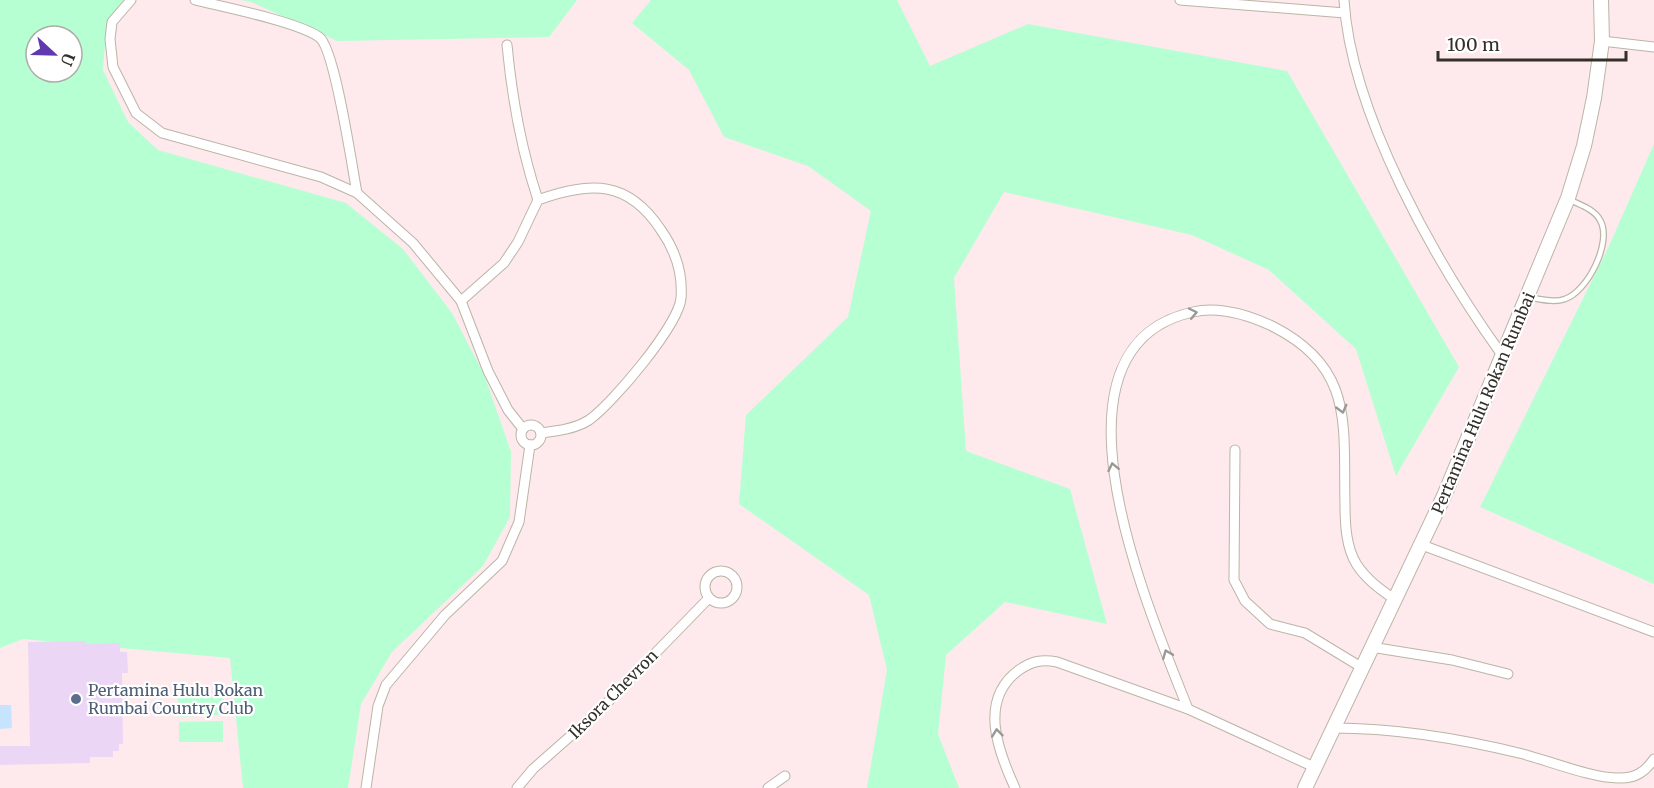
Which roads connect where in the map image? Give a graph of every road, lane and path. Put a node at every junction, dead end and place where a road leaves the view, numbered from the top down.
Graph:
1 (131, 0) edge
2 (195, 0) edge
3 (1180, 0) edge
4 (1344, 0) edge
5 (1601, 0) edge
6 (1345, 14) junction
7 (1602, 41) junction
8 (507, 45) dead end
9 (1654, 47) edge
10 (357, 193) junction
11 (1568, 198) junction
12 (538, 200) junction
13 (1528, 297) junction
14 (461, 301) junction
15 (1502, 355) junction
16 (522, 429) junction
17 (541, 433) junction
18 (530, 445) junction
19 (1235, 450) dead end
20 (1422, 545) junction
21 (1394, 598) junction
22 (708, 599) dead end
23 (1654, 632) edge
24 (1371, 647) junction
25 (1361, 667) junction
26 (1508, 674) dead end
27 (1188, 709) junction
28 (1333, 728) junction
29 (1654, 759) edge
30 (1314, 767) junction
31 (786, 776) dead end
32 (366, 788) edge
33 (517, 788) edge
34 (768, 788) edge
35 (1015, 788) edge
36 (1305, 788) edge

1 - 10 street
2 - 10 street
3 - 6 street
4 - 6 street
5 - 7 street, Pertamina Hulu Rokan Rumbai
6 - 15 street
7 - 9 street
7 - 11 street, Pertamina Hulu Rokan Rumbai
8 - 12 street
10 - 14 street
11 - 13 street, Pertamina Hulu Rokan Rumbai
11 - 13 lane
12 - 14 street
12 - 17 street
13 - 15 street, Pertamina Hulu Rokan Rumbai
14 - 16 street
15 - 20 street, Pertamina Hulu Rokan Rumbai
16 - 17 street
16 - 18 street
17 - 18 street
18 - 32 street
19 - 25 street
20 - 21 street, Pertamina Hulu Rokan Rumbai
20 - 23 street
21 - 24 street, Pertamina Hulu Rokan Rumbai
27 -> 21 street
22 - 33 street, Iksora Chevron
24 - 25 street, Pertamina Hulu Rokan Rumbai
24 - 26 street
25 - 28 street, Pertamina Hulu Rokan Rumbai
27 - 30 street
35 -> 27 street
28 - 29 street
28 - 30 street, Pertamina Hulu Rokan Rumbai
30 - 36 street, Pertamina Hulu Rokan Rumbai
31 - 34 street

